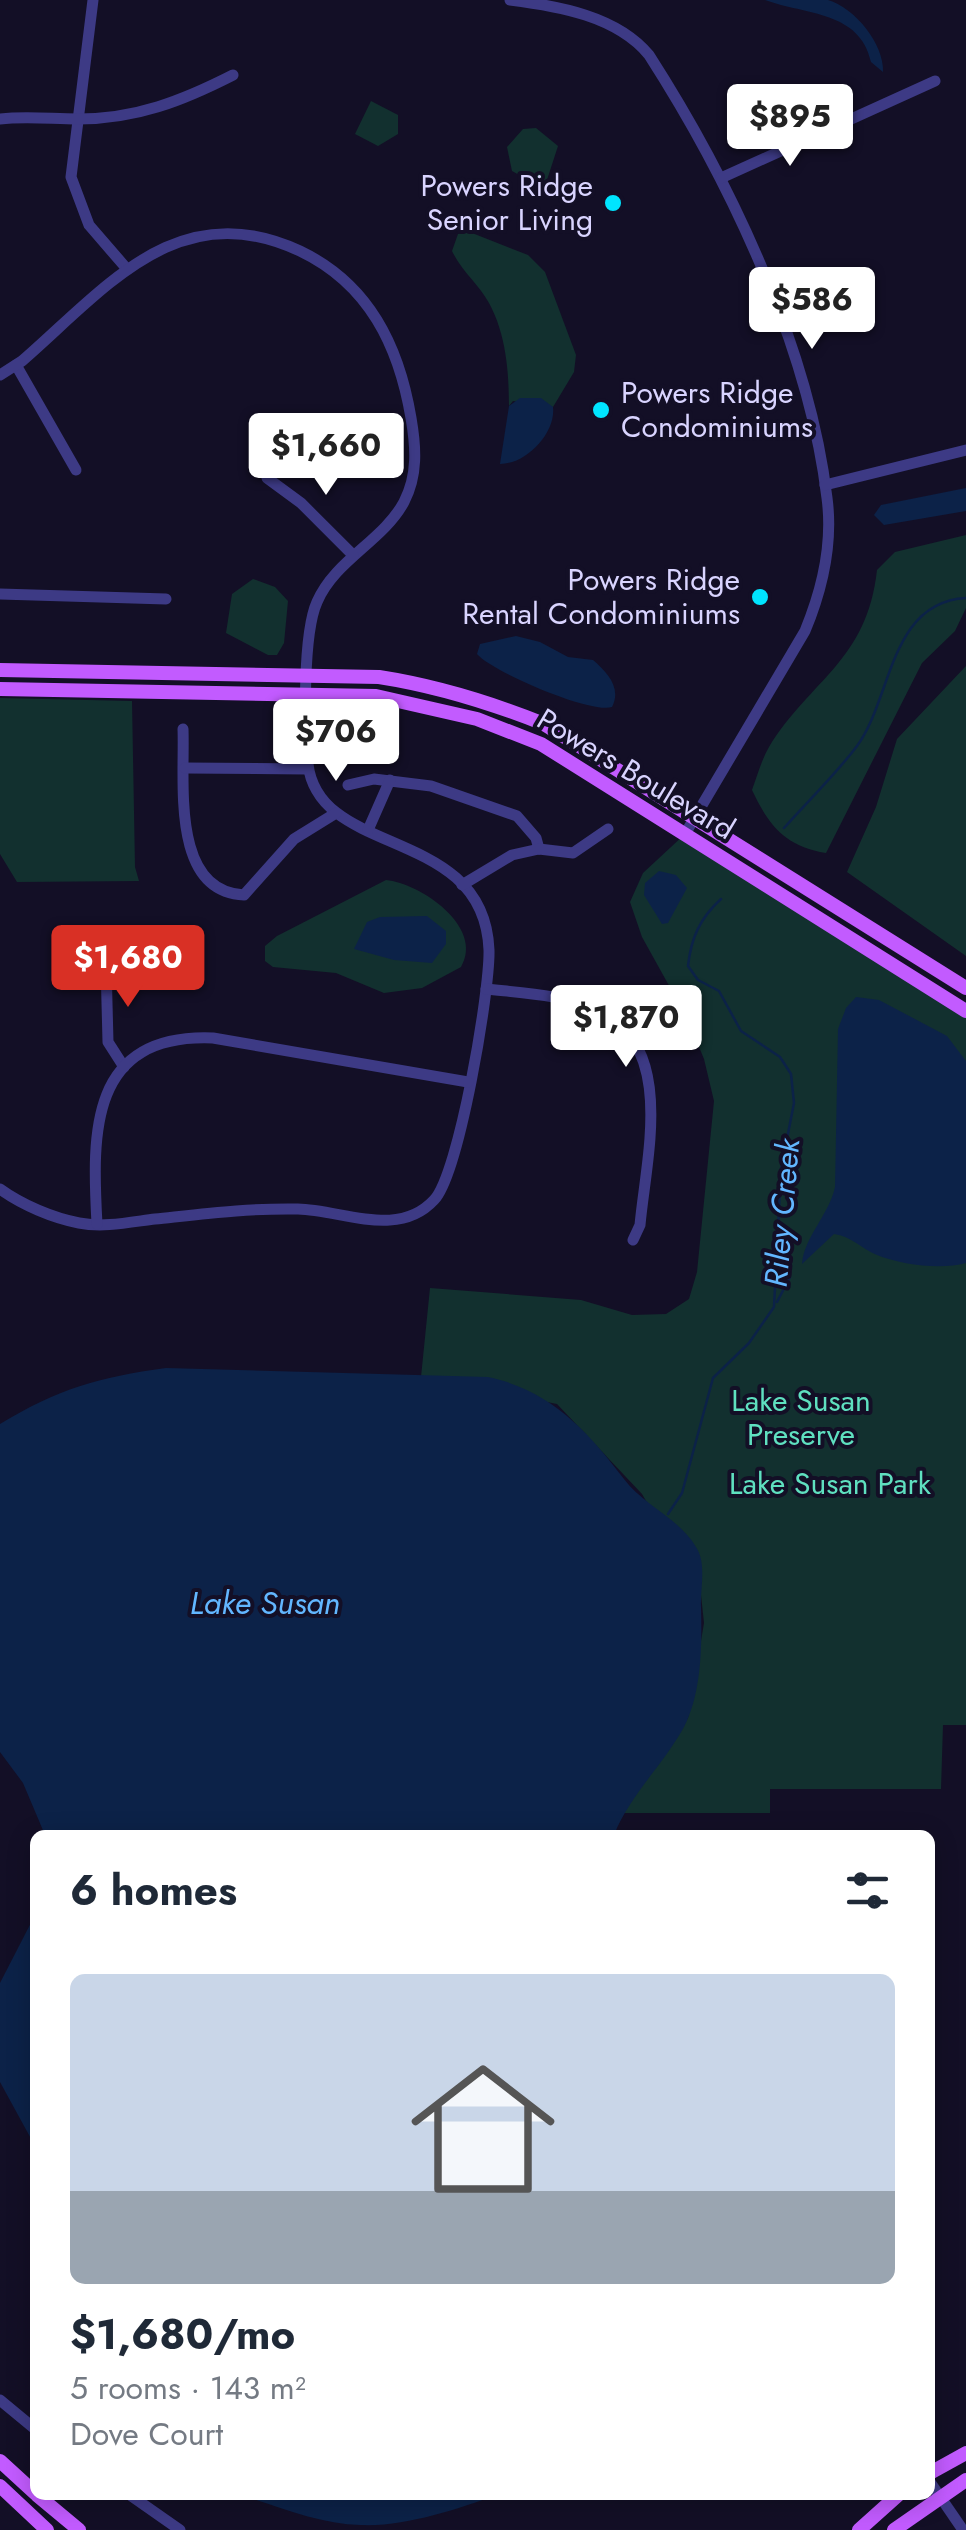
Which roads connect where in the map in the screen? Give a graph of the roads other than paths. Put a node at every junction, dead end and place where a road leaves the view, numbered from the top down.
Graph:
1 (93, 0) edge
2 (510, 0) edge
3 (233, 75) dead end
4 (936, 82) dead end
5 (0, 119) edge
6 (77, 119) junction
7 (721, 178) junction
8 (127, 270) junction
9 (16, 366) junction
10 (0, 375) edge
11 (966, 450) edge
12 (76, 470) dead end
13 (268, 478) dead end
14 (825, 485) junction
15 (353, 555) junction
16 (0, 594) edge
17 (166, 600) dead end
18 (0, 670) edge
19 (308, 674) junction
20 (0, 690) edge
21 (308, 694) junction
22 (182, 729) dead end
23 (185, 768) junction
24 (308, 768) junction
25 (390, 780) junction
26 (348, 785) dead end
27 (336, 814) junction
28 (695, 816) junction
29 (608, 829) dead end
30 (368, 830) junction
31 (686, 834) junction
32 (538, 849) junction
33 (462, 885) junction
34 (106, 964) dead end
35 (966, 988) edge
36 (486, 989) junction
37 (966, 1011) edge
38 (124, 1067) junction
39 (468, 1082) junction
40 (1, 1192) edge
41 (97, 1224) junction
42 (633, 1240) dead end
43 (0, 2400) edge
44 (30, 2425) edge
45 (966, 2453) edge
46 (0, 2461) edge
47 (935, 2469) edge
48 (966, 2480) edge
49 (0, 2486) edge
50 (935, 2487) edge
51 (30, 2488) edge
52 (942, 2495) junction
53 (43, 2500) edge
54 (137, 2500) edge
55 (892, 2500) edge
56 (47, 2530) edge
57 (79, 2530) edge
58 (180, 2530) edge
59 (859, 2530) edge
60 (894, 2530) edge
61 (963, 2530) edge

1 - 6 street
2 - 7 street
3 - 6 street
4 - 7 street
5 - 6 street
6 - 8 street
7 - 14 street
8 - 9 street
8 - 15 street
9 - 10 street
9 - 12 street
11 - 14 street
13 - 15 street
14 - 28 street
15 - 19 street
16 - 17 street
18 - 19 main road, Powers Boulevard
19 - 21 street
19 - 28 main road, Powers Boulevard
20 - 21 main road, Powers Boulevard
21 - 24 street
21 - 31 main road, Powers Boulevard
22 - 23 street
23 - 24 street
23 - 27 street
24 - 27 street
25 - 26 street
25 - 30 street
25 - 32 street
27 - 30 street
28 - 31 street
28 - 35 main road, Powers Boulevard
29 - 32 street
30 - 33 street
31 - 37 main road, Powers Boulevard
32 - 33 street
33 - 36 street
34 - 38 street
36 - 39 street
36 - 42 street
38 - 39 street
38 - 41 street
39 - 41 street
40 - 41 street
43 - 44 street
45 - 47 main road
46 - 51 main road
48 - 52 main road
49 - 56 main road
50 - 52 street
52 - 60 main road
52 - 61 street
53 - 57 main road
54 - 58 street
55 - 59 main road

